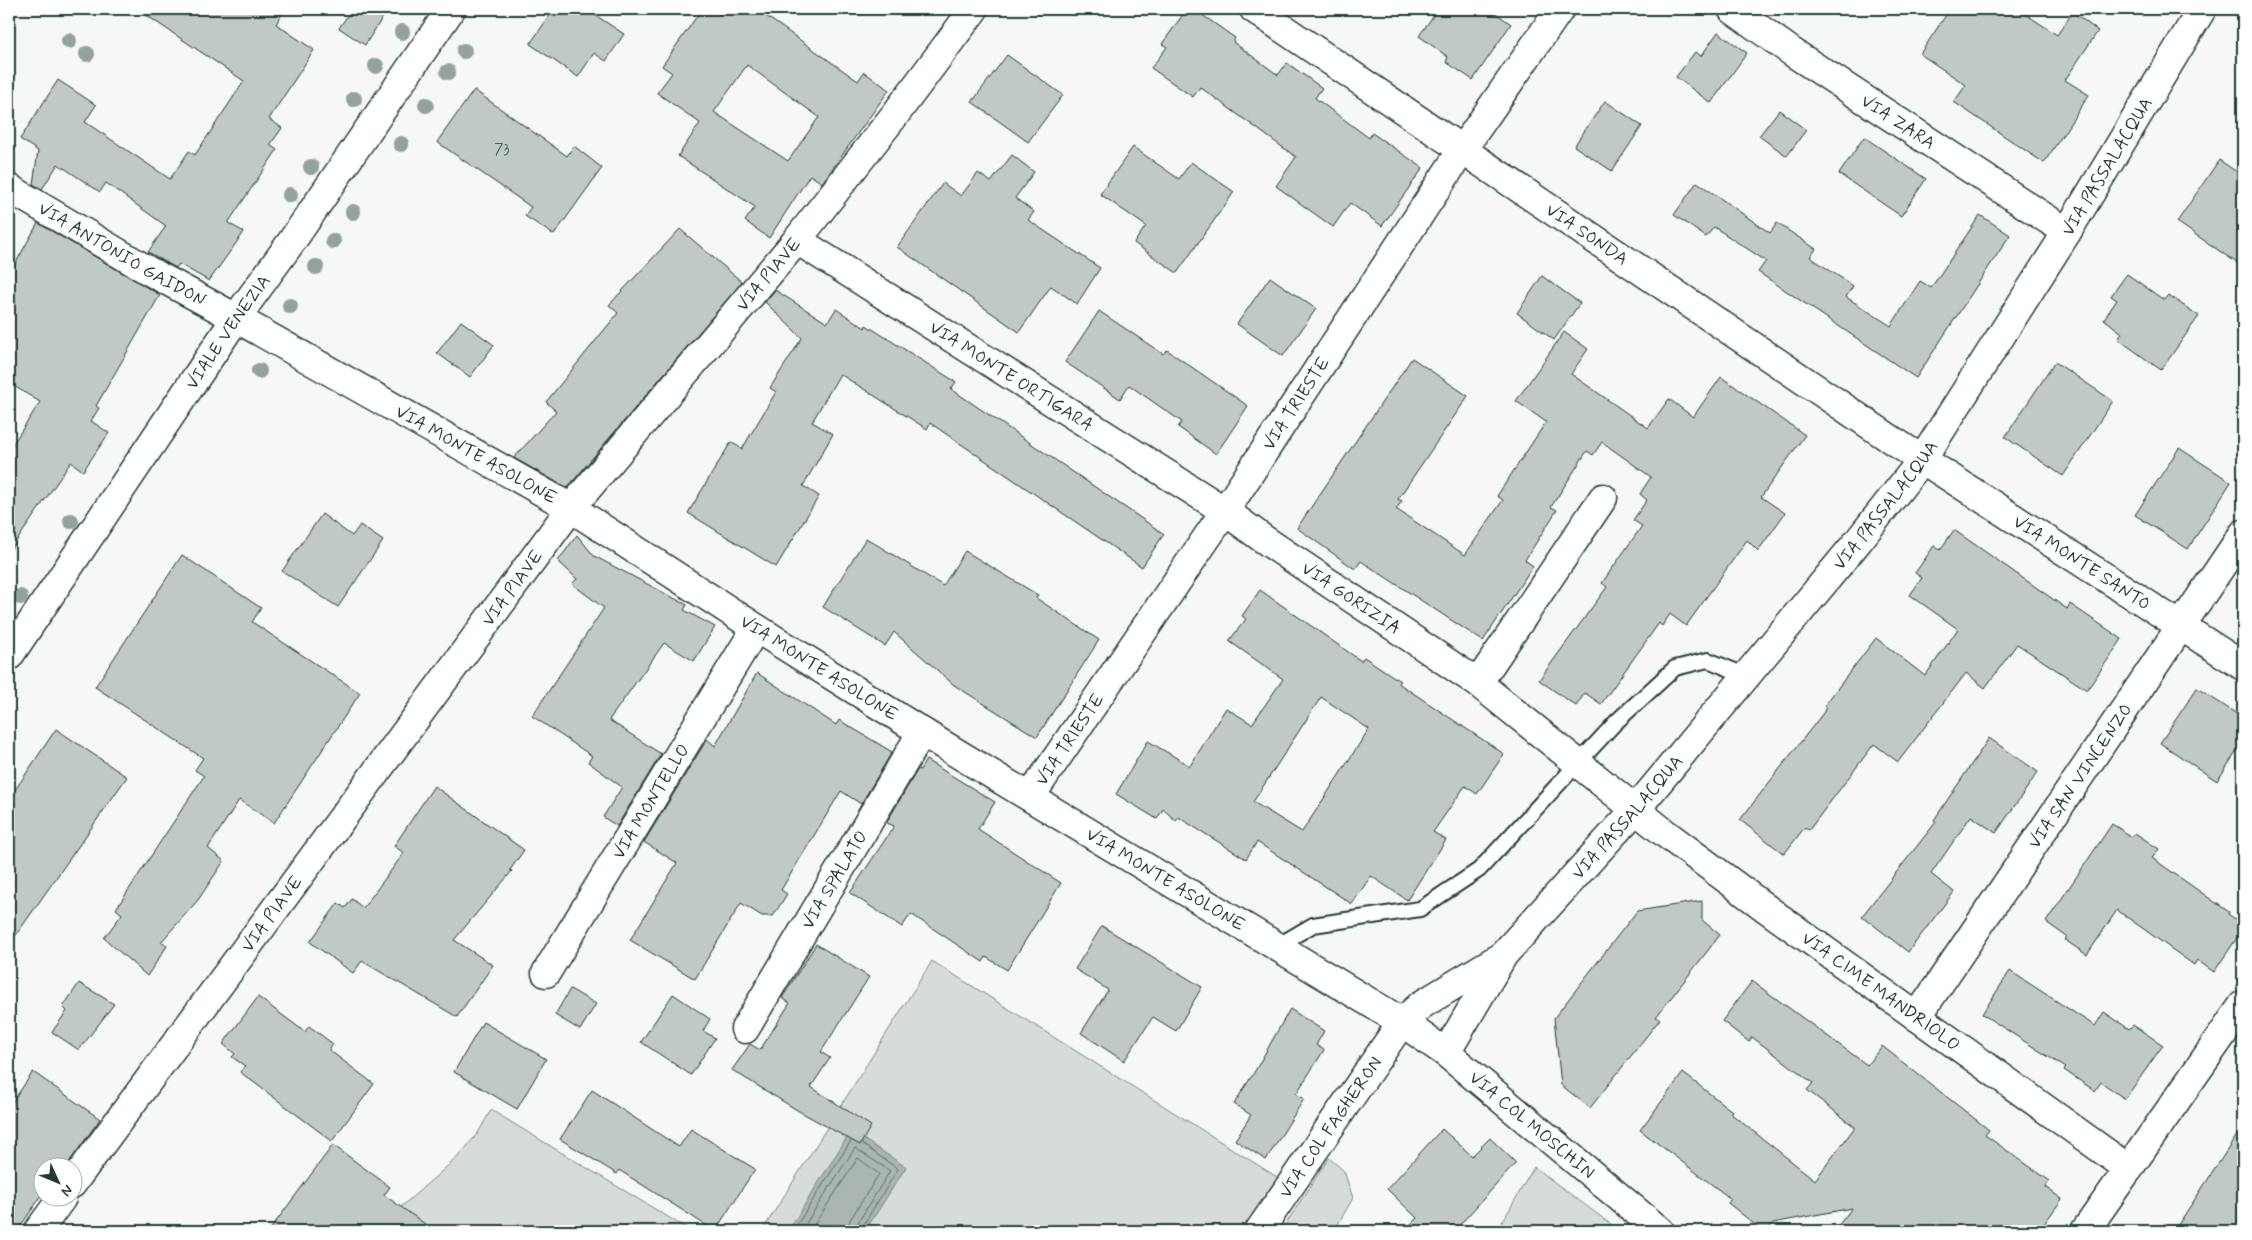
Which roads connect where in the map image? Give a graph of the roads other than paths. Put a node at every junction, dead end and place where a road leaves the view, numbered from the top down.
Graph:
1 (451, 9) edge
2 (974, 9) edge
3 (1254, 9) edge
4 (1560, 9) edge
5 (1732, 9) edge
6 (2202, 9) edge
7 (1462, 150) junction
8 (9, 188) edge
9 (2067, 232) junction
10 (798, 240) junction
11 (236, 318) junction
12 (1922, 460) junction
13 (1603, 498) dead end
14 (571, 508) junction
15 (1225, 511) junction
16 (2243, 534) edge
17 (2180, 627) junction
18 (756, 628) junction
19 (9, 656) edge
20 (2243, 666) edge
21 (1747, 676) junction
22 (1478, 683) junction
23 (922, 732) junction
24 (1579, 762) junction
25 (1030, 796) junction
26 (1636, 809) junction
27 (1277, 946) junction
28 (1504, 954) junction
29 (546, 973) dead end
30 (2243, 1005) edge
31 (1916, 1017) junction
32 (1402, 1022) junction
33 (745, 1029) dead end
34 (1446, 1053) junction
35 (2129, 1168) junction
36 (82, 1170) edge
37 (55, 1208) edge
38 (38, 1231) edge
39 (1259, 1231) edge
40 (1660, 1231) edge
41 (2085, 1231) edge

1 - 11 street, VIALE VENEZIA
2 - 10 street, VIA PIAVE
3 - 7 street, VIA SONDA
4 - 7 street, VIA TRIESTE
5 - 9 street, VIA ZARA
6 - 9 street, VIA PASSALACQUA
7 - 12 street, VIA SONDA
7 - 15 street, VIA TRIESTE
8 - 11 street, VIA ANTONIO GAIDON
9 - 12 street, VIA PASSALACQUA
10 - 14 street, VIA PIAVE
10 - 15 street, VIA MONTE ORTIGARA
11 - 14 street, VIA MONTE ASOLONE
11 - 19 street, VIALE VENEZIA
12 - 17 street, VIA MONTE SANTO
12 - 21 street, VIA PASSALACQUA
13 - 22 street
14 - 18 street, VIA MONTE ASOLONE
14 - 36 street, VIA PIAVE
15 - 22 street, VIA GORIZIA
15 - 25 street, VIA TRIESTE
16 - 17 street, VIA SAN VINCENZO
17 - 20 street, VIA MONTE SANTO
17 - 31 street, VIA SAN VINCENZO
18 - 23 street, VIA MONTE ASOLONE
18 - 29 street, VIA MONTELLO
21 - 24 lane
21 - 26 street, VIA PASSALACQUA
22 - 24 street, VIA GORIZIA
23 - 25 street, VIA MONTE ASOLONE
23 - 33 street, VIA SPALATO
24 - 26 street, VIA GORIZIA
24 - 27 lane
25 - 27 street, VIA MONTE ASOLONE
26 - 28 street, VIA PASSALACQUA
26 - 31 street, VIA CIME MANDRIOLO
27 - 32 street, VIA MONTE ASOLONE
28 - 32 street, VIA COL FAGHERON
28 - 34 street
30 - 35 street
31 - 35 street, VIA CIME MANDRIOLO
32 - 34 street, VIA COL MOSCHIN
32 - 39 street, VIA COL FAGHERON
34 - 40 street, VIA COL MOSCHIN
35 - 41 street
37 - 38 street

